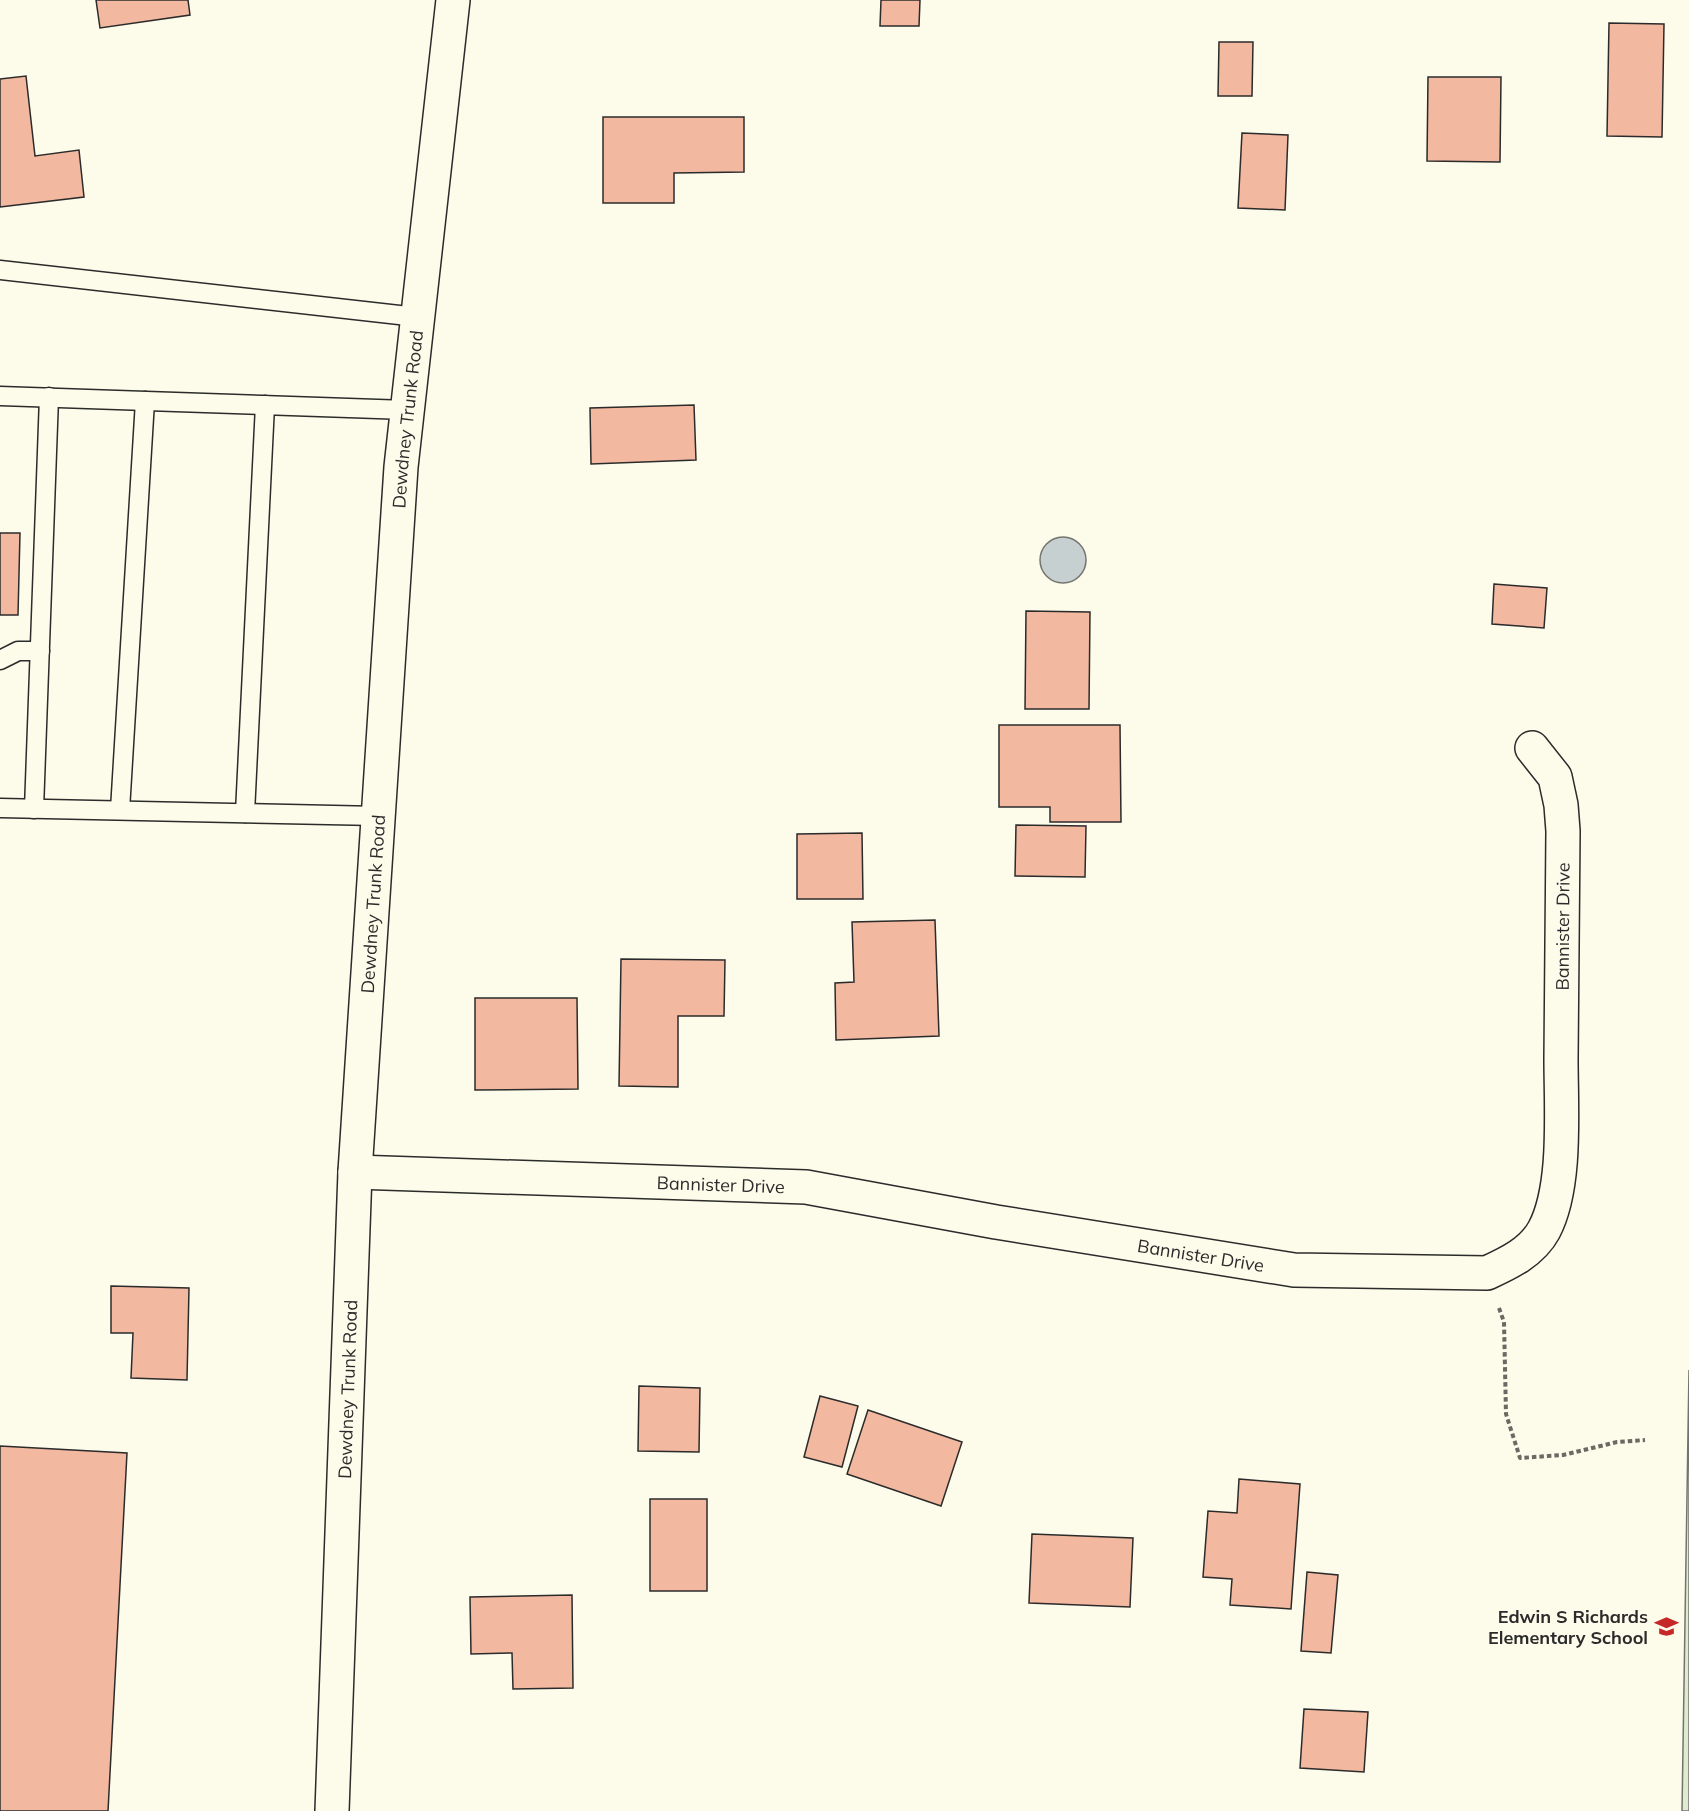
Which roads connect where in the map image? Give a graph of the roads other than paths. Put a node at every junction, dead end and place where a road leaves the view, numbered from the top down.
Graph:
1 (453, 0) edge
2 (0, 270) edge
3 (417, 317) junction
4 (0, 396) edge
5 (49, 397) junction
6 (145, 401) junction
7 (265, 405) junction
8 (407, 410) junction
9 (40, 651) junction
10 (0, 660) edge
11 (1532, 748) dead end
12 (0, 808) edge
13 (34, 809) junction
14 (120, 810) junction
15 (245, 813) junction
16 (378, 816) junction
17 (355, 1172) junction
18 (332, 1811) edge

1 - 3 main road, Dewdney Trunk Road
2 - 3 lane
3 - 8 main road, Dewdney Trunk Road
4 - 5 lane
5 - 6 lane
5 - 9 lane
6 - 7 lane
6 - 14 lane
7 - 8 lane
7 - 15 lane
8 - 16 main road, Dewdney Trunk Road
9 - 10 lane
9 - 13 lane
11 - 17 main road, Bannister Drive
12 - 13 lane
13 - 14 lane
14 - 15 lane
15 - 16 lane
16 - 17 main road, Dewdney Trunk Road
17 - 18 main road, Dewdney Trunk Road

